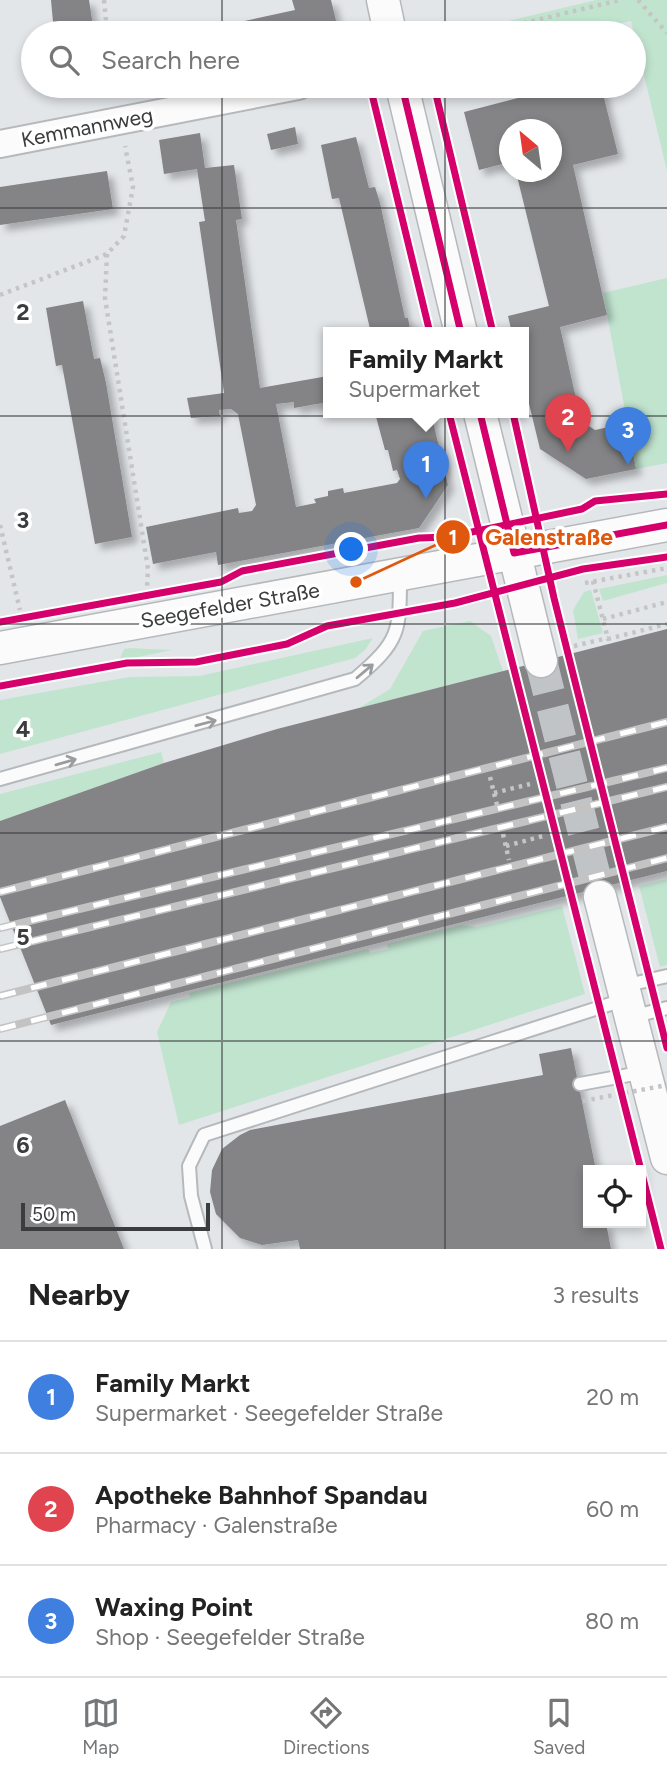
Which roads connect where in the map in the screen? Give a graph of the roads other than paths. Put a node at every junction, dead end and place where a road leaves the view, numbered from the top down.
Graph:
1 (383, 0) edge
2 (387, 21) edge
3 (232, 98) edge
4 (405, 98) edge
5 (1, 140) edge
6 (460, 327) edge
7 (481, 418) edge
8 (667, 525) edge
9 (514, 553) junction
10 (400, 574) junction
11 (0, 648) edge
12 (558, 652) tunnel mouth
13 (0, 779) edge
14 (600, 897) tunnel mouth
15 (667, 976) edge
16 (627, 1001) junction
17 (667, 1009) edge
18 (643, 1078) edge
19 (580, 1084) dead end
20 (667, 1158) edge
21 (205, 1249) edge

1 - 2 street
3 - 5 street, Kemmannweg
4 - 6 street
7 - 9 street
8 - 9 street, Seegefelder Straße
9 - 10 street, Seegefelder Straße
9 - 12 street
10 - 11 street, Seegefelder Straße
13 -> 10 lane
14 - 16 street
15 - 16 lane
16 - 17 lane
16 - 18 street
16 - 21 lane
18 - 19 lane
18 - 20 street

